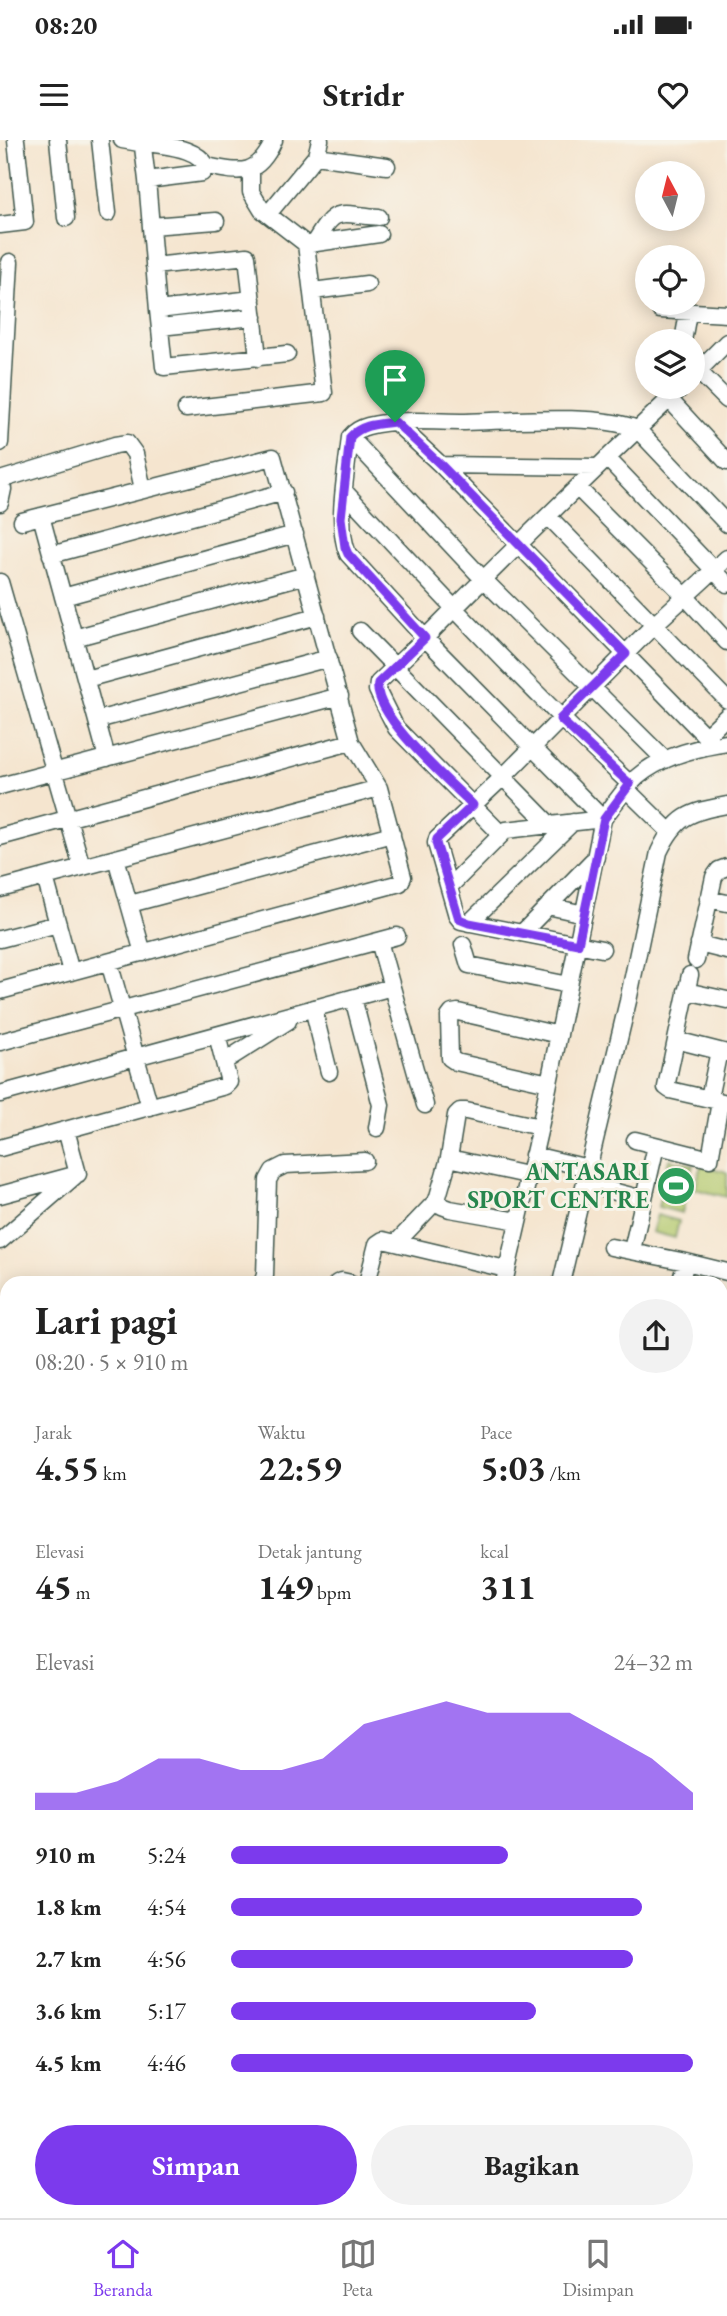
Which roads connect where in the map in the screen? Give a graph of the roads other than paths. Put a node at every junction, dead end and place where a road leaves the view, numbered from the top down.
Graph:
1 (16, 140) edge
2 (58, 140) edge
3 (100, 140) edge
4 (122, 140) edge
5 (274, 140) edge
6 (320, 140) edge
7 (145, 144) junction
8 (316, 156) junction
9 (207, 166) junction
10 (387, 166) dead end
11 (251, 170) junction
12 (147, 180) junction
13 (108, 213) dead end
14 (268, 214) junction
15 (379, 217) dead end
16 (66, 218) dead end
17 (216, 221) dead end
18 (0, 225) edge
19 (151, 226) junction
20 (379, 234) dead end
21 (310, 243) junction
22 (10, 262) dead end
23 (155, 266) junction
24 (367, 284) dead end
25 (313, 291) junction
26 (252, 299) junction
27 (158, 310) junction
28 (705, 313) edge
29 (727, 314) edge
30 (254, 317) junction
31 (160, 327) junction
32 (727, 342) edge
33 (287, 354) dead end
34 (258, 358) junction
35 (705, 364) edge
36 (705, 381) edge
37 (668, 399) edge
38 (680, 399) edge
39 (727, 400) edge
40 (186, 409) dead end
41 (395, 422) junction
42 (637, 429) junction
43 (350, 437) junction
44 (0, 443) edge
45 (602, 463) junction
46 (727, 463) edge
47 (441, 465) junction
48 (0, 480) edge
49 (578, 488) junction
50 (143, 489) junction
51 (284, 492) junction
52 (345, 492) junction
53 (0, 503) edge
54 (41, 516) junction
55 (549, 517) junction
56 (22, 521) dead end
57 (727, 524) edge
58 (295, 534) junction
59 (519, 544) junction
60 (51, 555) junction
61 (727, 558) edge
62 (714, 571) junction
63 (306, 575) junction
64 (483, 579) junction
65 (0, 582) edge
66 (727, 584) edge
67 (685, 596) junction
68 (63, 597) junction
69 (453, 609) junction
70 (317, 616) junction
71 (655, 624) junction
72 (360, 631) dead end
73 (74, 638) junction
74 (425, 638) junction
75 (727, 642) edge
76 (626, 654) junction
77 (329, 657) junction
78 (394, 667) junction
79 (86, 679) junction
80 (591, 689) junction
81 (340, 696) junction
82 (727, 700) edge
83 (727, 716) edge
84 (560, 719) junction
85 (97, 720) junction
86 (716, 741) edge
87 (351, 742) junction
88 (532, 747) junction
89 (107, 758) junction
90 (665, 760) junction
91 (55, 771) junction
92 (503, 777) junction
93 (0, 785) edge
94 (628, 787) junction
95 (379, 788) junction
96 (473, 805) junction
97 (727, 805) edge
98 (68, 818) junction
99 (604, 819) junction
100 (573, 822) junction
101 (550, 825) junction
102 (669, 831) junction
103 (392, 834) junction
104 (501, 834) junction
105 (0, 837) edge
106 (596, 856) junction
107 (116, 858) junction
108 (82, 867) junction
109 (727, 867) edge
110 (45, 877) junction
111 (449, 887) junction
112 (0, 889) edge
113 (708, 899) junction
114 (727, 903) edge
115 (130, 904) junction
116 (548, 906) junction
117 (584, 914) junction
118 (469, 923) junction
119 (58, 924) junction
120 (522, 933) junction
121 (397, 936) dead end
122 (0, 939) edge
123 (379, 940) junction
124 (578, 944) junction
125 (463, 945) dead end
126 (602, 949) dead end
127 (727, 951) edge
128 (143, 953) junction
129 (109, 962) junction
130 (693, 967) junction
131 (71, 972) junction
132 (569, 985) junction
133 (392, 987) junction
134 (0, 991) edge
135 (353, 998) junction
136 (727, 1000) edge
137 (122, 1009) junction
138 (308, 1010) junction
139 (217, 1035) junction
140 (559, 1035) junction
141 (676, 1040) junction
142 (0, 1042) edge
143 (723, 1052) edge
144 (135, 1057) junction
145 (225, 1061) junction
146 (329, 1072) dead end
147 (549, 1083) junction
148 (0, 1094) edge
149 (719, 1101) edge
150 (425, 1105) dead end
151 (150, 1107) junction
152 (540, 1127) junction
153 (377, 1128) dead end
154 (66, 1130) junction
155 (635, 1140) dead end
156 (656, 1146) junction
157 (0, 1148) edge
158 (533, 1156) junction
159 (449, 1158) junction
160 (710, 1159) junction
161 (365, 1161) dead end
162 (727, 1163) edge
163 (78, 1174) junction
164 (527, 1175) junction
165 (587, 1176) junction
166 (0, 1195) edge
167 (643, 1199) junction
168 (437, 1200) junction
169 (518, 1221) junction
170 (0, 1241) edge
171 (396, 1243) junction
172 (611, 1247) dead end
173 (632, 1250) junction
174 (686, 1262) junction
175 (727, 1272) edge
176 (265, 1276) edge
177 (369, 1276) edge
178 (505, 1276) edge
179 (563, 1276) edge
180 (682, 1276) edge

1 - 18 street
2 - 16 street
3 - 13 street
4 - 7 street
5 - 11 street
6 - 8 street
7 - 9 street
7 - 12 street
8 - 10 street
8 - 14 street
9 - 11 street
9 - 12 street
11 - 14 street
12 - 19 street
14 - 21 street
15 - 21 street
17 - 19 street
19 - 23 street
20 - 21 street
21 - 25 street
22 - 44 street
23 - 26 street
23 - 27 street
24 - 25 street
25 - 40 street
26 - 27 street
26 - 30 street
27 - 31 street
28 - 29 street
30 - 31 street
30 - 34 street
31 - 34 street
32 - 35 street
33 - 34 street
36 - 39 street
37 - 42 street
38 - 46 street
41 - 42 street
41 - 43 street
41 - 47 street
42 - 45 street
42 - 57 street
43 - 52 street
43 - 64 street
45 - 47 street
45 - 49 street
45 - 62 street
47 - 59 street
48 - 50 street
48 - 53 street
49 - 55 street
49 - 67 street
50 - 51 street
50 - 54 street
51 - 58 street
51 - 60 street
52 - 69 street
52 - 74 street
54 - 56 street
54 - 60 street
55 - 59 street
55 - 71 street
58 - 63 street
58 - 68 street
59 - 64 street
59 - 76 street
60 - 68 street
61 - 62 street
62 - 66 street
62 - 67 street
63 - 70 street
63 - 73 street
64 - 69 street
64 - 80 street
65 - 91 street
67 - 71 street
67 - 75 street
68 - 73 street
69 - 74 street
69 - 84 street
70 - 77 street
70 - 79 street
71 - 76 street
71 - 82 street
72 - 78 street
73 - 79 street
74 - 78 street
74 - 88 street
76 - 80 street
76 - 86 street
77 - 81 street
77 - 85 street
78 - 92 street
78 - 96 street
79 - 85 street
80 - 84 street
80 - 90 street
81 - 87 street
81 - 89 street
83 - 86 street
84 - 88 street
84 - 94 street
85 - 89 street
86 - 90 street
87 - 95 street
87 - 98 street
88 - 92 street
88 - 99 street
89 - 91 street
90 - 94 street
91 - 93 street
91 - 98 street
92 - 96 street
92 - 101 street
94 - 99 street
94 - 102 street
95 - 103 street
95 - 107 street
96 - 104 street
96 - 111 street
97 - 102 street
98 - 105 street
98 - 108 street
99 - 100 street
99 - 106 street
100 - 101 street
100 - 118 street
101 - 104 street
102 - 165 street
103 - 115 street
103 - 128 street
104 - 111 street
106 - 116 street
106 - 117 street
107 - 108 street
107 - 115 street
108 - 110 street
109 - 113 street
110 - 112 street
110 - 119 street
111 - 118 street
113 - 114 street
113 - 130 street
115 - 128 street
116 - 117 street
116 - 120 street
117 - 124 street
118 - 120 street
119 - 122 street
119 - 131 street
120 - 124 street
121 - 123 street
123 - 133 street
123 - 137 street
124 - 126 street
124 - 132 street
125 - 132 street
127 - 130 street
128 - 129 street
129 - 131 street
129 - 137 street
130 - 136 street
130 - 141 street
131 - 134 street
132 - 140 street
133 - 135 street
133 - 150 street
135 - 138 street
135 - 153 street
137 - 142 street
137 - 144 street
138 - 139 street
138 - 145 street
138 - 146 street
139 - 144 street
139 - 145 street
140 - 147 street
140 - 147 street
141 - 143 street
141 - 149 street
143 - 149 street
144 - 148 street
144 - 151 street
145 - 151 street
147 - 152 street
149 - 160 street
151 - 154 street
152 - 158 street
152 - 159 street
154 - 157 street
154 - 163 street
155 - 156 street
156 - 160 street
156 - 167 street
158 - 164 street
158 - 165 street
159 - 164 street
159 - 168 street
160 - 162 street
161 - 176 street
163 - 166 street
163 - 170 street
164 - 169 street
165 - 167 street
165 - 179 street
167 - 173 street
168 - 169 street
168 - 171 street
169 - 178 street
171 - 177 street
171 - 178 street
172 - 173 street
173 - 174 street
174 - 175 street
174 - 180 street

